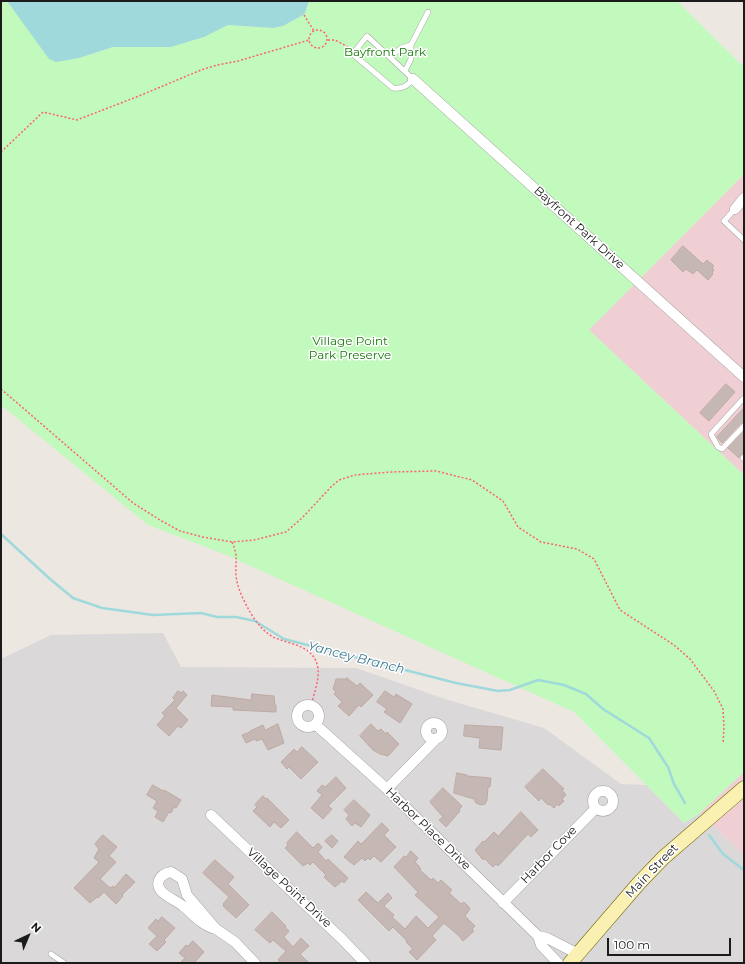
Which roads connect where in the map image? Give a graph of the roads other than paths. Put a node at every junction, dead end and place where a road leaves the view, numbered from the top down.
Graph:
1 (428, 12) dead end
2 (411, 45) junction
3 (390, 57) junction
4 (405, 71) junction
5 (413, 78) junction
6 (744, 198) edge
7 (734, 209) joint
8 (744, 240) edge
9 (744, 377) edge
10 (744, 398) edge
11 (744, 426) edge
12 (315, 724) junction
13 (435, 740) dead end
14 (744, 788) edge
15 (387, 789) junction
16 (596, 808) dead end
17 (211, 815) dead end
18 (503, 903) junction
19 (216, 929) junction
20 (538, 936) junction
21 (51, 954) dead end
22 (574, 958) edge
23 (64, 963) edge
24 (255, 963) edge
25 (365, 963) edge
26 (558, 963) edge

1 - 2 lane
2 - 3 lane
2 - 4 lane
3 - 4 lane
3 - 5 lane
4 - 5 lane
5 - 9 street, Bayfront Park Drive
6 - 7 street
7 - 8 lane
10 - 11 lane
12 - 12 street
12 - 15 street, Harbor Place Drive
13 - 15 street
14 - 22 main road, Main Street
15 - 18 street, Harbor Place Drive
16 - 18 street, Harbor Cove
17 - 25 street, Village Point Drive
18 - 20 street, Harbor Place Drive
19 - 19 street
19 - 24 street
20 - 22 street, Harbor Place Drive
20 - 26 street, Harbor Place Drive
21 - 23 lane

